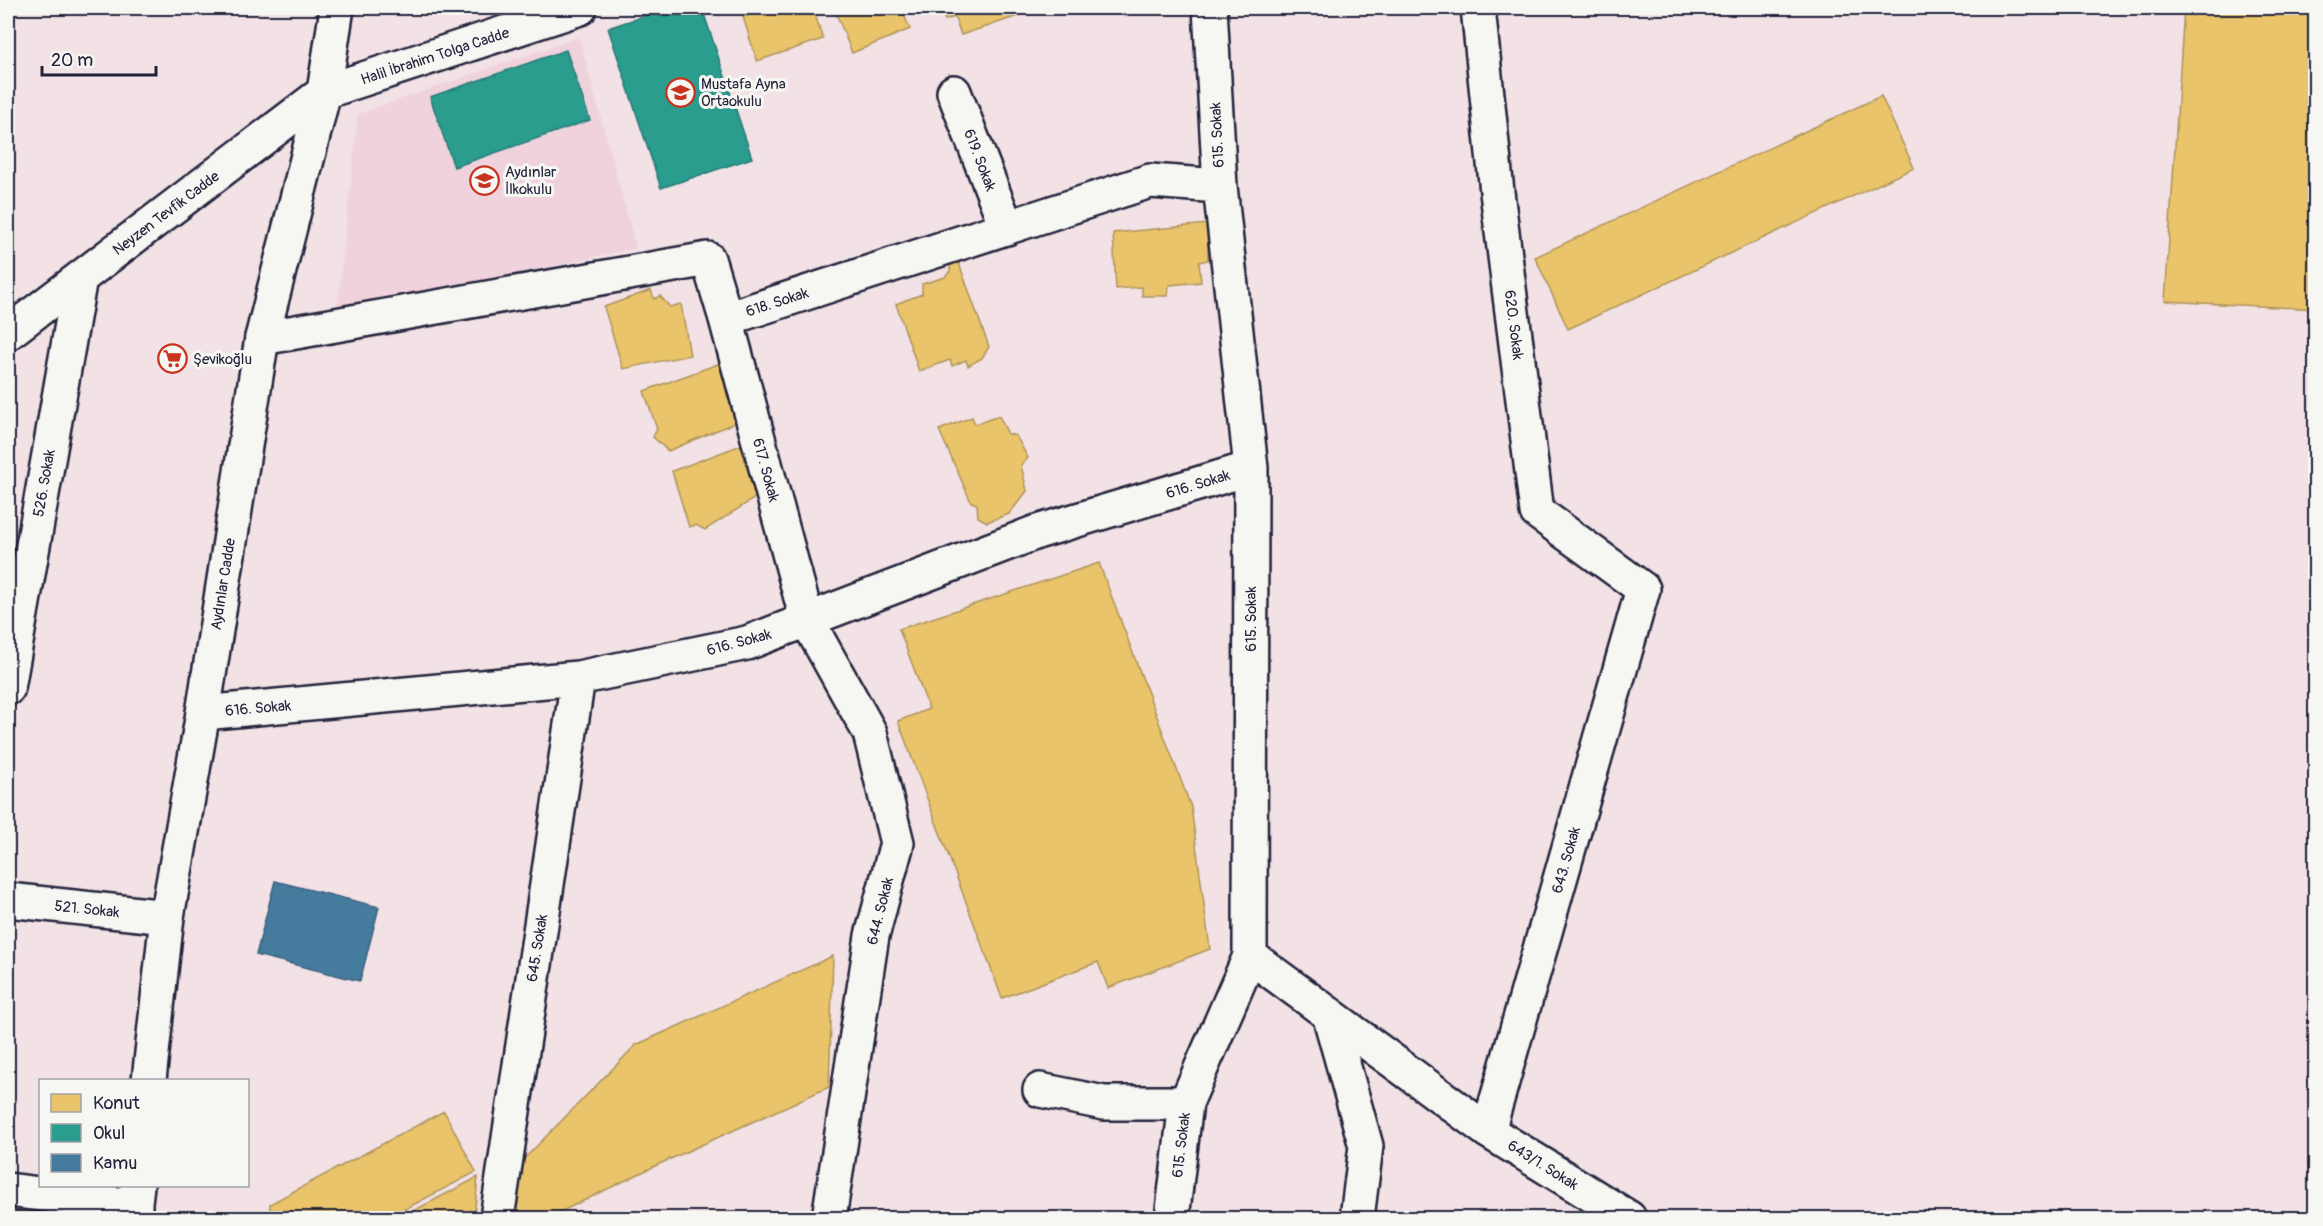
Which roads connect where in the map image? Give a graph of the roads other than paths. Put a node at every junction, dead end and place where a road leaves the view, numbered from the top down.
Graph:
1 (337, 8) edge
2 (580, 8) edge
3 (1210, 8) edge
4 (1478, 8) edge
5 (324, 92) junction
6 (954, 92) dead end
7 (1220, 186) junction
8 (1006, 228) junction
9 (80, 278) junction
10 (726, 319) junction
11 (8, 333) edge
12 (262, 338) junction
13 (1251, 468) junction
14 (1643, 589) joint
15 (807, 620) junction
16 (578, 678) junction
17 (8, 688) edge
18 (203, 713) junction
19 (8, 900) edge
20 (167, 917) junction
21 (1250, 957) junction
22 (1329, 1014) junction
23 (149, 1079) edge
24 (1040, 1090) dead end
25 (1186, 1103) junction
26 (1488, 1131) junction
27 (8, 1190) edge
28 (135, 1203) edge
29 (497, 1218) edge
30 (829, 1218) edge
31 (1173, 1218) edge
32 (1357, 1218) edge
33 (1629, 1218) edge

1 - 5 street, Aydınlar Cadde
2 - 5 street, Halil İbrahim Tolga Cadde
3 - 7 street, 615. Sokak
4 - 14 street, 620. Sokak
5 - 9 street, Neyzen Tevfik Cadde
5 - 12 street, Aydınlar Cadde
6 - 8 street, 619. Sokak
7 - 8 street, 618. Sokak
7 - 13 street, 615. Sokak
8 - 10 street, 618. Sokak
9 - 11 street, Neyzen Tevfik Cadde
9 - 17 street, 526. Sokak
10 - 12 street, 618. Sokak
10 - 15 street, 617. Sokak
12 - 18 street, Aydınlar Cadde
13 - 15 street, 616. Sokak
13 - 21 street, 615. Sokak
14 - 26 street, 643. Sokak
15 - 16 street, 616. Sokak
15 - 30 street, 644. Sokak
16 - 18 street, 616. Sokak
16 - 29 street, 645. Sokak
18 - 20 street, Aydınlar Cadde
19 - 20 street, 521. Sokak
20 - 23 street, Aydınlar Cadde
21 - 22 street, 643/1. Sokak
21 - 25 street, 615. Sokak
22 - 26 street, 643/1. Sokak
22 - 32 street
24 - 25 street
25 - 31 street, 615. Sokak
26 - 33 street, 643/1. Sokak
27 - 28 street

